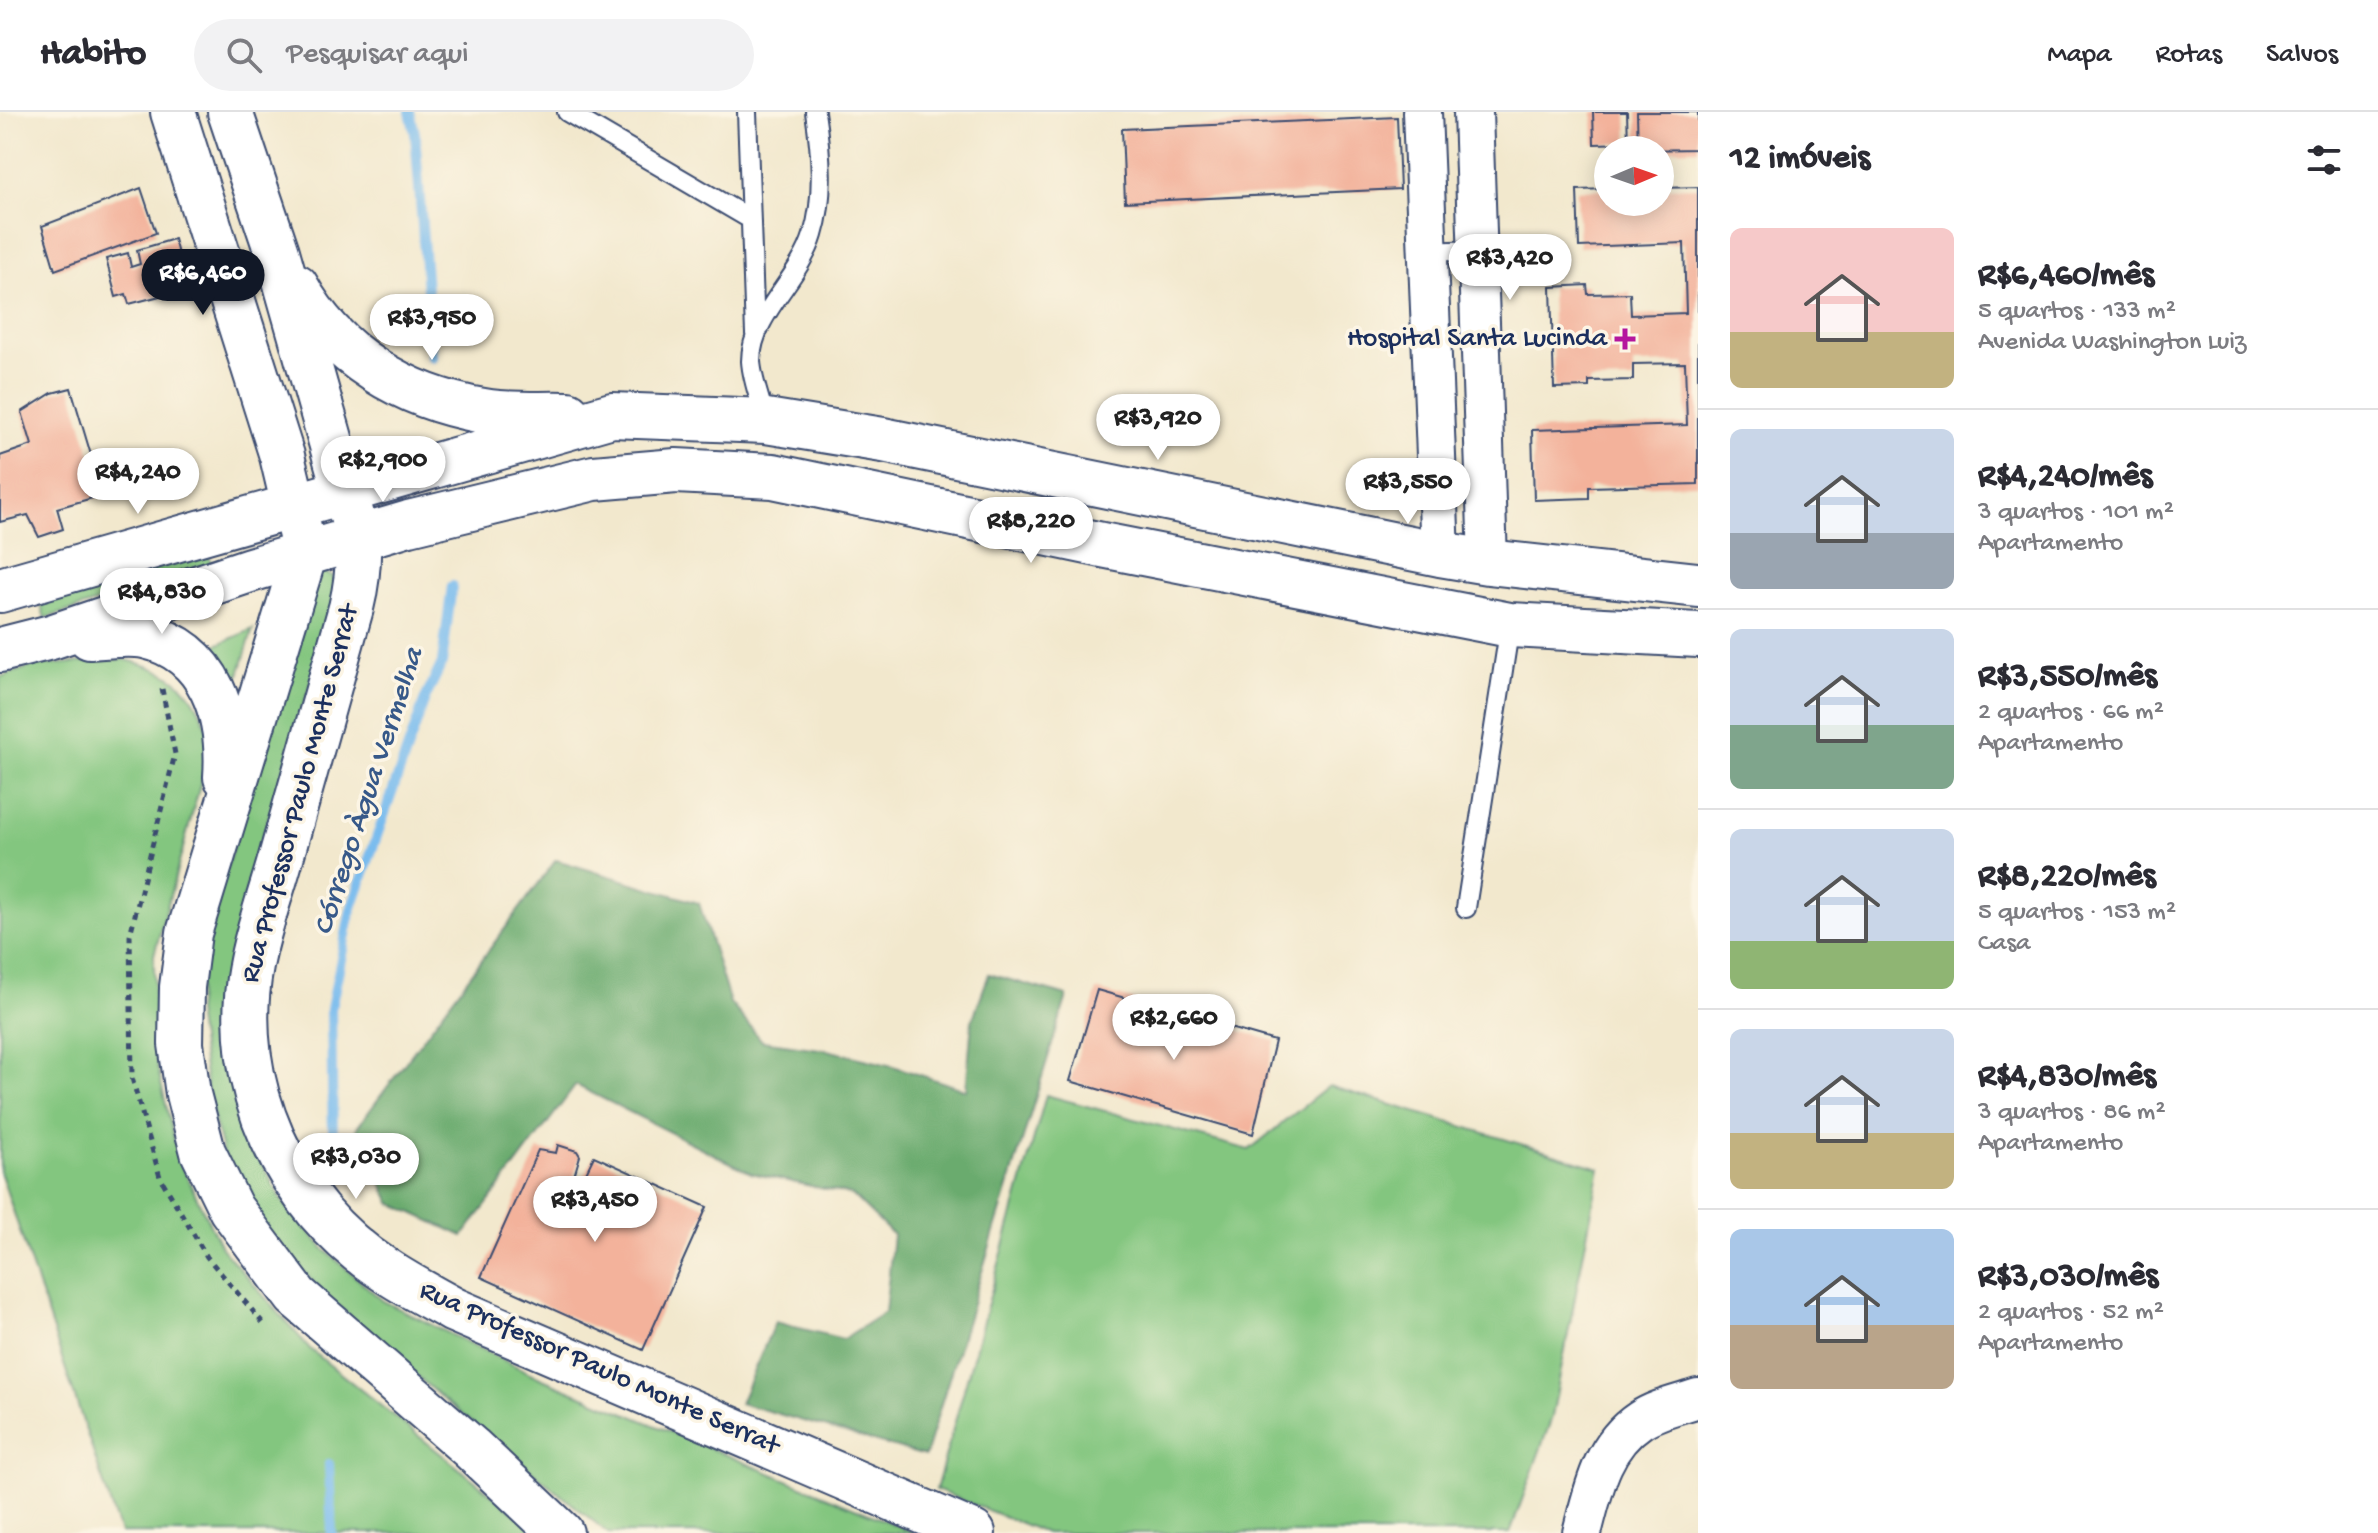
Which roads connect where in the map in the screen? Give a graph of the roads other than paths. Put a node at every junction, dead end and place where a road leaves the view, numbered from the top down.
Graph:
1 (173, 112) edge
2 (230, 112) edge
3 (567, 112) edge
4 (747, 112) edge
5 (815, 112) edge
6 (1422, 112) edge
7 (1473, 112) edge
8 (750, 219) junction
9 (1477, 250) junction
10 (277, 252) junction
11 (1427, 252) junction
12 (755, 334) junction
13 (612, 415) junction
14 (766, 421) junction
15 (343, 492) junction
16 (295, 504) junction
17 (358, 537) junction
18 (305, 553) junction
19 (1440, 554) junction
20 (1488, 562) junction
21 (0, 567) edge
22 (47, 576) junction
23 (1698, 585) edge
24 (0, 590) edge
25 (1510, 625) junction
26 (1698, 635) edge
27 (51, 637) junction
28 (0, 650) edge
29 (223, 828) junction
30 (1466, 908) dead end
31 (1698, 1398) edge
32 (561, 1533) edge
33 (973, 1533) edge
34 (1582, 1533) edge

1 - 16 main road
2 - 10 main road
3 - 8 lane
4 - 8 lane
5 - 12 lane
6 - 11 street
7 - 9 street
8 - 12 lane
9 - 11 lane
9 - 20 street
10 - 13 main road
10 - 15 main road, Rua Professor Paulo Monte Serrat
11 - 19 street
12 - 14 lane
13 - 14 main road
13 - 15 main road
14 - 19 main road
15 - 16 main road
15 - 17 main road, Rua Professor Paulo Monte Serrat
16 - 18 main road
16 - 22 main road
17 - 18 main road
17 - 25 main road
17 - 33 main road, Rua Professor Paulo Monte Serrat
18 - 27 main road
18 - 29 main road
19 - 20 main road
20 - 23 main road
21 - 22 main road
22 - 24 main road
25 - 26 main road
25 - 30 lane
27 - 28 main road
27 - 29 main road
29 - 32 main road
31 - 34 street

